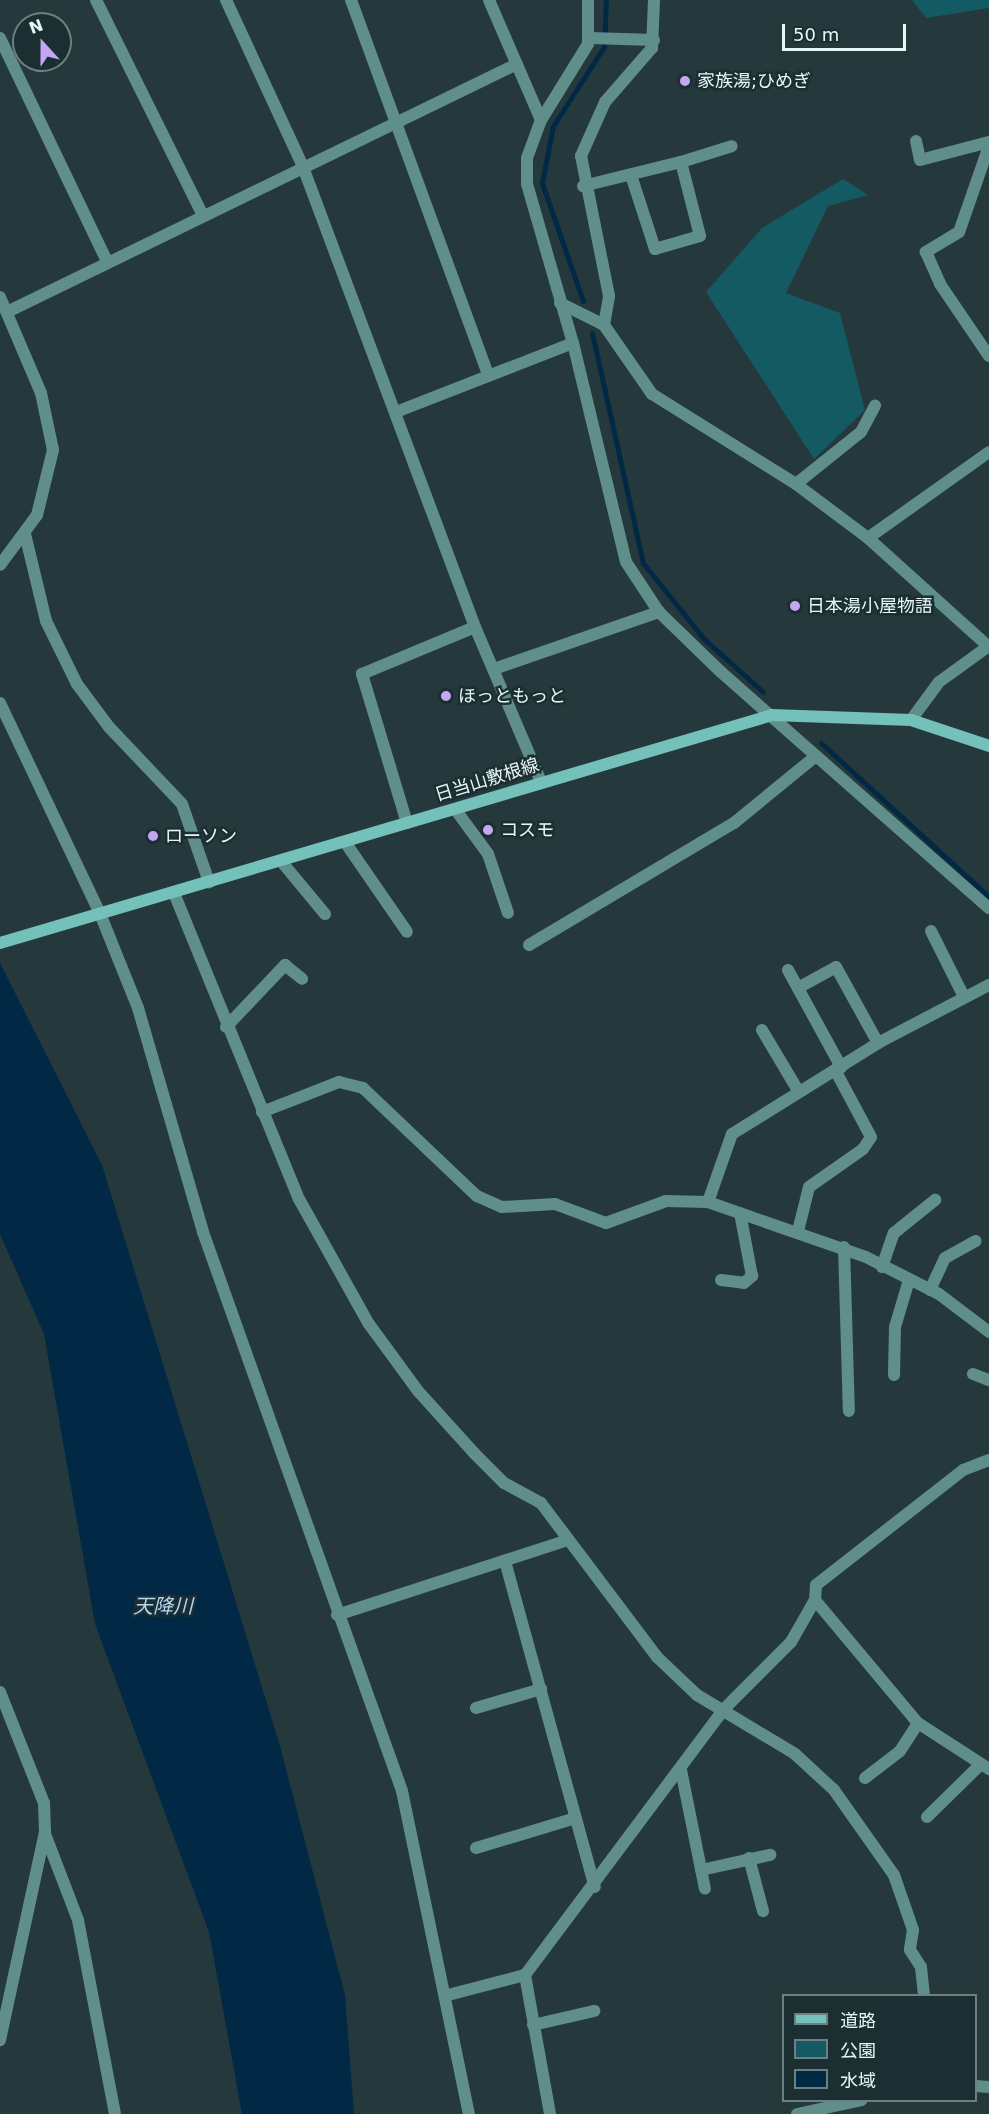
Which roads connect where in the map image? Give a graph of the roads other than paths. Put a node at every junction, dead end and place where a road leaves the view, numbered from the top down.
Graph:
1 (96, 0) edge
2 (226, 0) edge
3 (351, 0) edge
4 (489, 0) edge
5 (588, 0) edge
6 (654, 0) edge
7 (0, 38) edge
8 (594, 38) junction
9 (654, 40) junction
10 (517, 64) junction
11 (541, 120) junction
12 (393, 125) junction
13 (916, 141) dead end
14 (989, 144) edge
15 (732, 146) dead end
16 (681, 162) junction
17 (303, 167) junction
18 (631, 175) junction
19 (583, 186) junction
20 (203, 216) junction
21 (107, 261) junction
22 (0, 297) edge
23 (560, 303) junction
24 (7, 312) junction
25 (604, 325) junction
26 (573, 343) junction
27 (989, 356) edge
28 (488, 375) junction
29 (875, 406) dead end
30 (396, 412) junction
31 (989, 452) edge
32 (796, 484) junction
33 (25, 534) junction
34 (868, 538) junction
35 (0, 565) edge
36 (659, 612) junction
37 (475, 627) junction
38 (989, 647) edge
39 (494, 669) junction
40 (0, 703) edge
41 (772, 715) junction
42 (911, 720) junction
43 (989, 746) edge
44 (816, 756) junction
45 (541, 782) junction
46 (455, 809) junction
47 (407, 823) junction
48 (345, 842) junction
49 (281, 861) junction
50 (209, 882) junction
51 (174, 893) junction
52 (989, 908) edge
53 (508, 912) dead end
54 (325, 914) dead end
55 (101, 916) junction
56 (931, 931) dead end
57 (407, 932) dead end
58 (0, 943) edge
59 (529, 945) dead end
60 (788, 970) dead end
61 (303, 978) dead end
62 (989, 985) edge
63 (798, 988) junction
64 (964, 997) junction
65 (226, 1027) junction
66 (762, 1030) dead end
67 (878, 1043) junction
68 (838, 1069) junction
69 (799, 1092) junction
70 (262, 1112) junction
71 (935, 1200) dead end
72 (708, 1202) junction
73 (740, 1213) junction
74 (798, 1231) junction
75 (976, 1241) dead end
76 (844, 1247) junction
77 (882, 1267) junction
78 (721, 1280) dead end
79 (909, 1281) junction
80 (930, 1290) junction
81 (989, 1332) edge
82 (974, 1374) dead end
83 (894, 1375) dead end
84 (989, 1380) edge
85 (849, 1412) dead end
86 (989, 1460) edge
87 (565, 1541) junction
88 (505, 1561) junction
89 (815, 1600) junction
90 (337, 1615) junction
91 (540, 1689) junction
92 (0, 1692) edge
93 (476, 1708) dead end
94 (724, 1709) junction
95 (918, 1723) junction
96 (985, 1767) edge
97 (681, 1770) junction
98 (865, 1778) dead end
99 (927, 1817) dead end
100 (576, 1818) junction
101 (45, 1832) junction
102 (476, 1848) dead end
103 (770, 1855) dead end
104 (749, 1858) junction
105 (701, 1870) junction
106 (594, 1887) junction
107 (705, 1889) dead end
108 (762, 1911) dead end
109 (525, 1975) junction
110 (924, 1994) edge
111 (448, 1995) junction
112 (594, 2011) dead end
113 (533, 2025) junction
114 (0, 2040) edge
115 (853, 2102) edge
116 (115, 2114) edge
117 (469, 2114) edge
118 (550, 2114) edge
119 (797, 2114) edge

1 - 20 street
2 - 17 street
3 - 12 street
4 - 10 street
5 - 8 street
6 - 9 street
7 - 21 street
8 - 9 street
8 - 11 street
9 - 19 street
10 - 11 street
10 - 12 street
11 - 23 street
12 - 17 street
12 - 28 street
13 - 14 street
14 - 27 street
15 - 16 street
16 - 18 street
16 - 18 street
17 - 20 street
17 - 30 street
18 - 19 street
19 - 25 street
20 - 21 street
21 - 24 street
22 - 24 street
23 - 25 street
23 - 26 street
24 - 33 street
25 - 32 street
26 - 28 street
26 - 36 street
28 - 30 street
29 - 32 street
30 - 37 street
31 - 34 street
32 - 34 street
33 - 35 street
33 - 50 street
34 - 38 street
36 - 39 street
36 - 41 street
37 - 39 street
37 - 47 street
38 - 42 street
39 - 45 street
40 - 55 street
41 - 42 main road, 日当山敷根線
41 - 44 street
41 - 45 main road, 日当山敷根線
42 - 43 main road, 日当山敷根線
44 - 52 street
44 - 59 street
45 - 46 main road, 日当山敷根線
46 - 47 main road, 日当山敷根線
46 - 53 street
47 - 48 main road, 日当山敷根線
48 - 49 main road, 日当山敷根線
48 - 57 street
49 - 50 main road, 日当山敷根線
49 - 54 street
50 - 51 main road, 日当山敷根線
51 - 55 main road, 日当山敷根線
51 - 65 street
55 - 58 main road, 日当山敷根線
55 - 90 street
56 - 64 street
60 - 63 street
61 - 65 street
62 - 64 street
63 - 67 street
63 - 68 street
64 - 67 street
65 - 70 street
66 - 69 street
67 - 68 street
68 - 69 street
68 - 74 street
69 - 72 street
70 - 72 street
70 - 87 street
71 - 77 street
72 - 73 street
73 - 74 street
73 - 78 street
74 - 76 street
75 - 80 street
76 - 77 street
76 - 85 street
77 - 79 street
79 - 80 street
79 - 83 street
80 - 81 street
82 - 84 street
86 - 89 street
87 - 88 street
87 - 94 street
88 - 90 street
88 - 91 street
89 - 94 street
89 - 95 street
90 - 111 street
91 - 93 street
91 - 100 street
92 - 101 street
94 - 97 street
94 - 110 street
95 - 96 street
95 - 98 street
96 - 99 street
97 - 105 street
97 - 106 street
100 - 102 street
100 - 106 street
101 - 114 street
101 - 116 street
103 - 104 street
104 - 105 street
104 - 108 street
105 - 107 street
106 - 109 street
109 - 111 street
109 - 113 street
111 - 117 street
112 - 113 street
113 - 118 street
115 - 119 street

